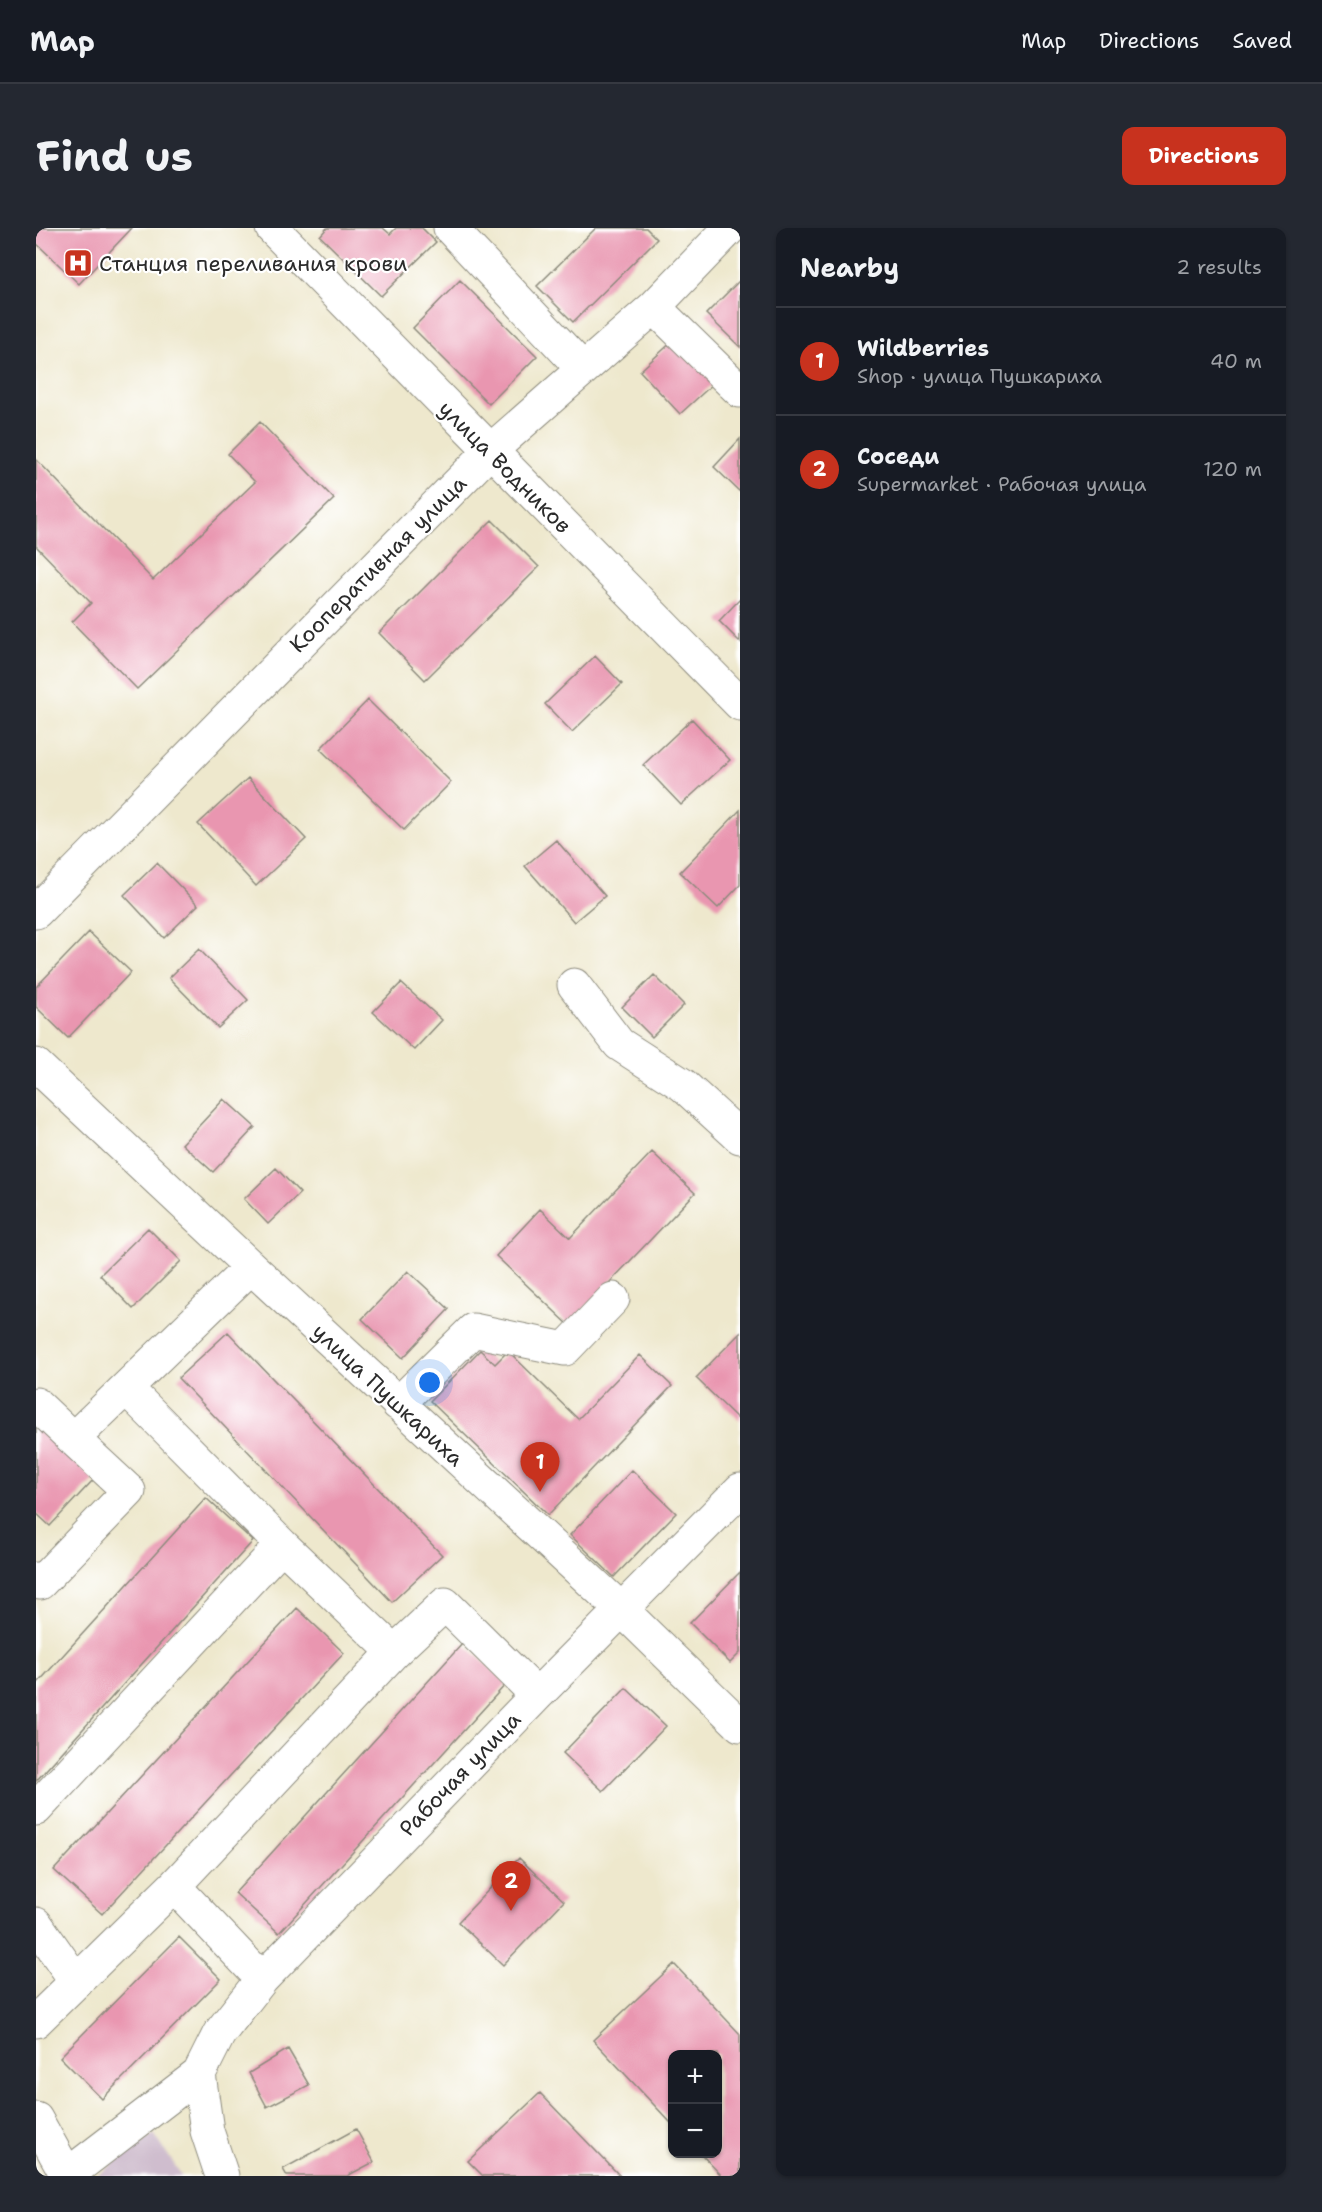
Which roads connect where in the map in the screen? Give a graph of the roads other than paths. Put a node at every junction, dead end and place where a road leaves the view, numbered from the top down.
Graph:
1 (272, 228) edge
2 (450, 228) edge
3 (730, 228) edge
4 (662, 299) junction
5 (740, 364) edge
6 (582, 368) junction
7 (740, 391) edge
8 (490, 451) junction
9 (740, 704) edge
10 (36, 912) edge
11 (574, 985) dead end
12 (36, 1065) edge
13 (740, 1137) edge
14 (250, 1267) junction
15 (613, 1299) dead end
16 (126, 1388) junction
17 (36, 1404) edge
18 (398, 1404) junction
19 (73, 1439) junction
20 (740, 1490) edge
21 (282, 1545) junction
22 (36, 1579) edge
23 (622, 1610) junction
24 (394, 1652) junction
25 (537, 1695) junction
26 (740, 1725) edge
27 (36, 1809) edge
28 (174, 1886) junction
29 (36, 1924) edge
30 (262, 1978) junction
31 (76, 1981) junction
32 (36, 2021) edge
33 (199, 2074) junction
34 (36, 2119) edge
35 (66, 2175) edge
36 (222, 2176) edge

1 - 8 street, улица Водников
2 - 6 street
3 - 4 street, Кооперативная улица
4 - 5 street
4 - 6 street, Кооперативная улица
4 - 7 street
6 - 8 street, Кооперативная улица
8 - 9 street, улица Водников
8 - 10 street, Кооперативная улица
11 - 13 street
12 - 14 street, улица Пушкариха
14 - 16 street
14 - 18 street, улица Пушкариха
15 - 18 street
16 - 19 street
16 - 21 street
17 - 19 street
18 - 23 street, улица Пушкариха
19 - 22 street
20 - 23 street, Рабочая улица
21 - 24 street
21 - 27 street
23 - 25 street, Рабочая улица
23 - 26 street, улица Пушкариха
24 - 25 street
24 - 28 street
25 - 30 street, Рабочая улица
28 - 30 street
28 - 31 street
29 - 31 street
30 - 33 street, Рабочая улица
31 - 32 street
33 - 35 street
33 - 36 street
34 - 35 street

